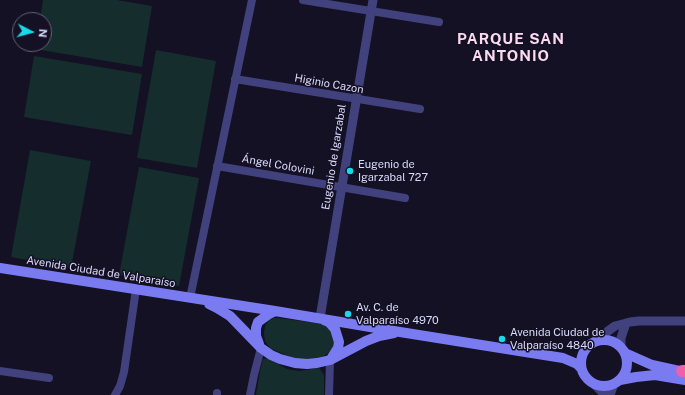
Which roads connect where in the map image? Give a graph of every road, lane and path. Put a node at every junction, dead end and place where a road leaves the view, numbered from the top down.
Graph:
1 (252, 0) edge
2 (303, 0) edge
3 (373, 0) edge
4 (371, 10) junction
5 (439, 22) dead end
6 (235, 79) junction
7 (356, 99) junction
8 (420, 109) dead end
9 (217, 166) junction
10 (342, 187) junction
11 (405, 198) dead end
12 (0, 268) edge
13 (136, 289) junction
14 (194, 298) junction
15 (276, 311) junction
16 (320, 318) junction
17 (685, 321) edge
18 (626, 323) junction
19 (400, 332) junction
20 (601, 339) junction
21 (261, 348) junction
22 (623, 350) junction
23 (584, 351) junction
24 (563, 358) junction
25 (330, 360) junction
26 (581, 368) junction
27 (0, 371) edge
28 (684, 374) edge
29 (49, 378) dead end
30 (617, 382) junction
31 (593, 383) junction
32 (115, 395) edge
33 (250, 395) edge
34 (329, 395) edge
35 (605, 395) edge
36 (610, 395) edge

1 - 6 street
2 - 4 street
3 - 4 street, Eugenio de Igarzabal
4 - 5 street
4 - 7 street, Eugenio de Igarzabal
6 - 7 street, Higinio Cazon
6 - 9 street
7 - 8 street, Higinio Cazon
7 - 10 street, Eugenio de Igarzabal
9 - 10 street, Ángel Colovini
9 - 14 street
10 - 11 street, Ángel Colovini
10 - 16 street, Eugenio de Igarzabal
12 - 13 main road, Avenida Ciudad de Valparaíso
13 - 14 main road, Avenida Ciudad de Valparaíso
13 - 32 street
14 - 15 main road, Avenida Ciudad de Valparaíso
14 - 21 main road, Avenida Ciudad de Valparaíso
15 - 16 main road, Avenida Ciudad de Valparaíso
15 - 21 main road
16 - 19 main road, Avenida Ciudad de Valparaíso
16 - 25 main road
17 - 18 street
18 - 20 street
18 - 22 street
19 - 24 main road, Avenida Ciudad de Valparaíso
19 - 25 main road, Avenida Ciudad de Valparaíso
20 - 22 main road
20 - 23 main road
21 - 25 main road, Avenida Ciudad de Valparaíso
21 - 33 street
22 - 28 main road
22 - 30 main road
23 - 24 main road, Avenida Ciudad de Valparaíso
23 - 26 main road
24 - 26 main road, Avenida Ciudad de Valparaíso
25 - 34 street
26 - 31 main road
27 - 29 street
28 - 30 main road
30 - 31 main road
30 - 36 street
31 - 35 street

